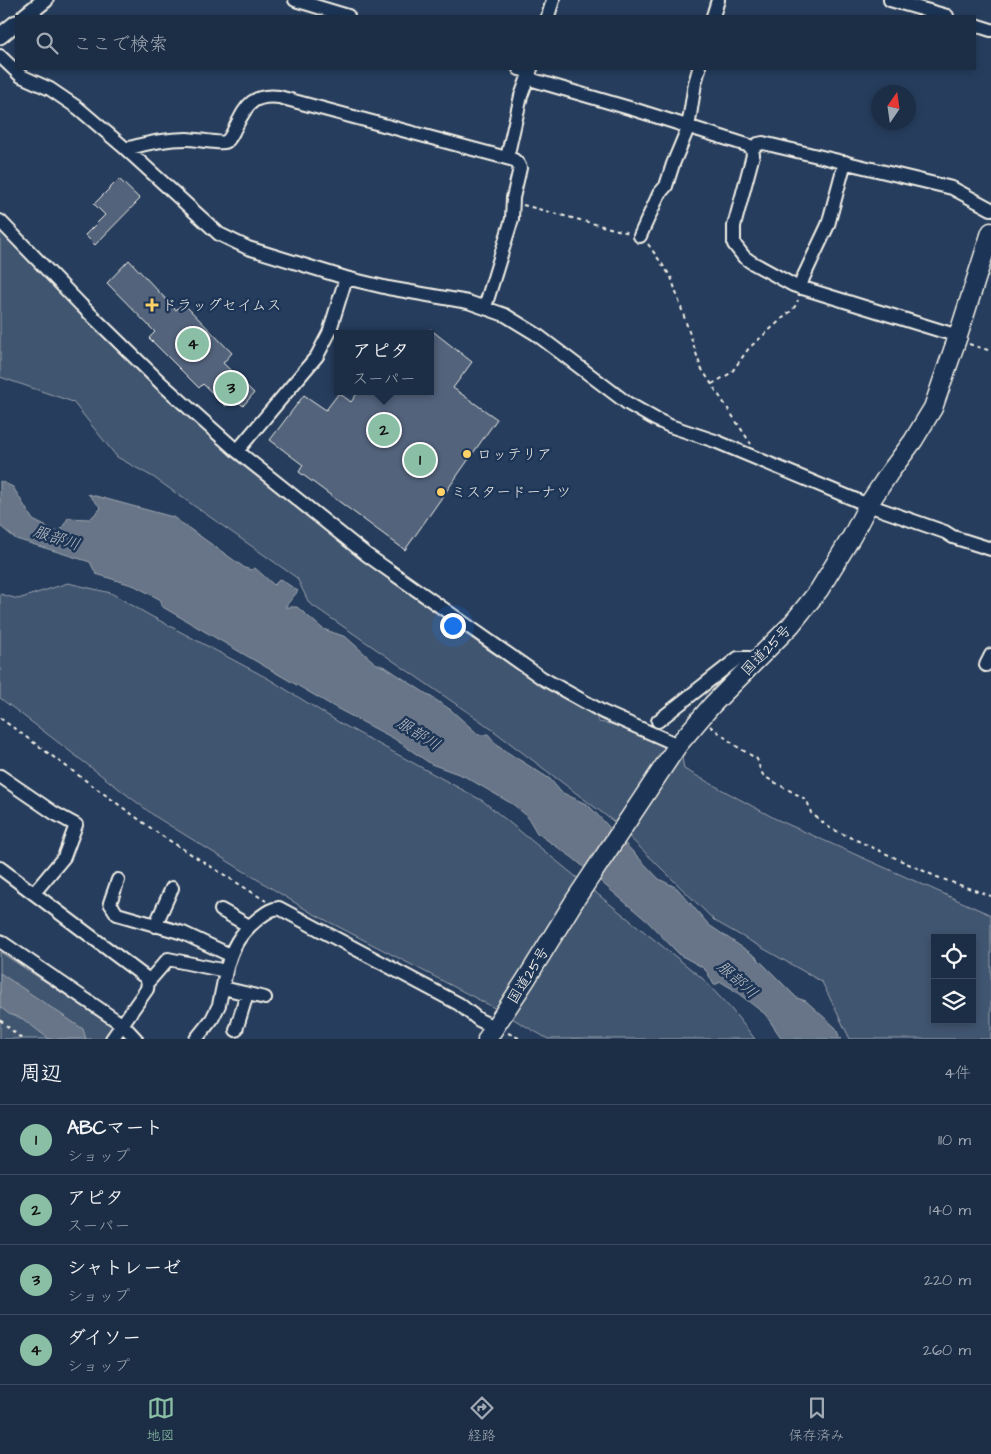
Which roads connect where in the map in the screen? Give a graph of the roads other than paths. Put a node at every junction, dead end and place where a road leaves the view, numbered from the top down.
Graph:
1 (45, 0) edge
2 (295, 0) edge
3 (553, 0) edge
4 (718, 0) edge
5 (899, 1) edge
6 (26, 15) edge
7 (345, 15) edge
8 (548, 15) edge
9 (713, 15) edge
10 (944, 15) edge
11 (15, 25) edge
12 (976, 25) edge
13 (991, 30) edge
14 (0, 36) edge
15 (0, 56) edge
16 (15, 70) edge
17 (15, 70) edge
18 (699, 70) edge
19 (527, 71) edge
20 (688, 128) junction
21 (752, 149) junction
22 (126, 150) junction
23 (507, 158) junction
24 (845, 162) junction
25 (991, 209) edge
26 (0, 221) edge
27 (991, 232) edge
28 (640, 236) road end
29 (346, 278) junction
30 (800, 288) junction
31 (485, 308) junction
32 (957, 338) junction
33 (237, 451) junction
34 (868, 505) junction
35 (991, 550) edge
36 (755, 662) junction
37 (658, 721) dead end
38 (678, 745) junction
39 (0, 776) edge
40 (0, 868) edge
41 (118, 880) dead end
42 (172, 888) dead end
43 (34, 893) junction
44 (221, 910) dead end
45 (155, 926) junction
46 (249, 926) junction
47 (0, 941) edge
48 (230, 955) junction
49 (226, 971) junction
50 (148, 982) junction
51 (223, 988) junction
52 (246, 994) junction
53 (265, 998) dead end
54 (123, 1025) junction
55 (236, 1030) dead end
56 (493, 1030) edge
57 (112, 1039) edge
58 (136, 1039) edge
59 (196, 1039) edge

1 - 6 main road
2 - 7 street
3 - 8 street
4 - 9 street
5 - 10 street
11 - 14 main road
12 - 13 street
15 - 16 street
17 - 22 street
18 - 20 street
19 - 20 street
19 - 23 street
20 - 21 street
20 - 28 street
21 - 24 street
21 - 30 street
22 - 23 street
22 - 29 street
23 - 31 street
24 - 25 street
24 - 30 street
26 - 33 street
27 - 32 highway, 国道25号
29 - 31 street
29 - 33 street
30 - 32 street
31 - 34 street
32 - 34 highway, 国道25号
33 - 38 street
34 - 35 street
34 - 36 highway, 国道25号
36 - 37 street
36 - 38 highway, 国道25号
38 - 56 highway, 国道25号
39 - 43 street
40 - 43 street
41 - 45 street
42 - 45 street
43 - 50 street
44 - 46 street
45 - 48 street
46 - 48 street
46 - 56 street
47 - 54 street
48 - 49 street
49 - 50 street
49 - 51 street
50 - 54 street
51 - 52 street
51 - 59 street
52 - 53 street
52 - 55 street
54 - 57 street
54 - 58 street

